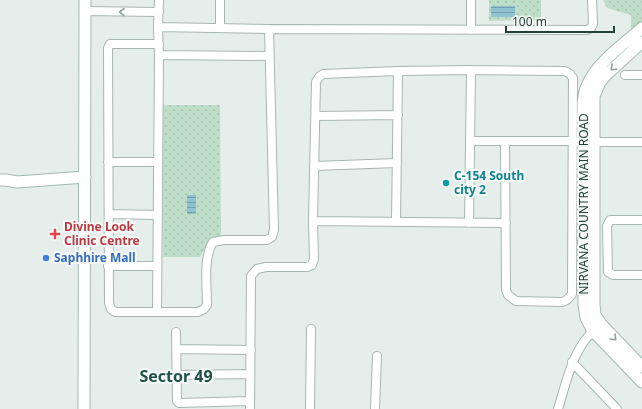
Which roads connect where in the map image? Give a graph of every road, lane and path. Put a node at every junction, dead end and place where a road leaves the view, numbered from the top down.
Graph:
1 (158, 0) edge
2 (220, 0) edge
3 (472, 0) edge
4 (592, 0) edge
5 (84, 6) edge
6 (159, 12) junction
7 (158, 27) junction
8 (220, 28) junction
9 (642, 28) edge
10 (269, 29) junction
11 (471, 30) junction
12 (642, 42) edge
13 (159, 44) junction
14 (159, 55) junction
15 (269, 56) junction
16 (471, 70) junction
17 (398, 71) junction
18 (625, 75) dead end
19 (642, 75) edge
20 (398, 115) junction
21 (316, 116) junction
22 (470, 142) junction
23 (505, 142) junction
24 (586, 142) junction
25 (642, 142) edge
26 (108, 162) junction
27 (158, 162) junction
28 (397, 163) junction
29 (314, 166) junction
30 (85, 177) junction
31 (0, 180) edge
32 (16, 182) junction
33 (0, 187) edge
34 (109, 214) junction
35 (158, 215) junction
36 (642, 220) edge
37 (313, 221) junction
38 (396, 222) junction
39 (469, 223) junction
40 (506, 223) junction
41 (108, 266) junction
42 (157, 266) junction
43 (642, 275) edge
44 (157, 312) junction
45 (597, 327) junction
46 (311, 329) dead end
47 (176, 332) dead end
48 (176, 349) junction
49 (251, 350) junction
50 (377, 356) dead end
51 (572, 362) junction
52 (642, 367) edge
53 (250, 374) junction
54 (176, 375) junction
55 (642, 382) edge
56 (250, 405) edge
57 (178, 406) edge
58 (84, 409) edge
59 (310, 409) edge
60 (375, 409) edge
61 (558, 409) edge
62 (617, 409) edge

1 - 6 street
2 - 8 street
3 - 11 street
4 - 11 street
6 -> 5 street
5 - 30 street
6 - 7 street
7 - 8 street
7 - 13 street
8 - 10 street
9 - 24 street, NIRVANA COUNTRY MAIN ROAD
10 - 11 street
10 - 15 street
12 -> 24 street, NIRVANA COUNTRY MAIN ROAD
13 - 14 street
13 - 26 street
14 - 15 street
14 - 27 street
15 - 44 street
16 - 17 street
16 - 22 street
16 - 24 street
17 - 20 street
17 - 21 street
18 - 19 street
20 - 21 street
20 - 28 street
21 - 29 street
22 - 23 street
22 - 39 street
23 - 24 street
23 - 40 street
24 - 25 street
24 - 40 street
24 - 45 street, NIRVANA COUNTRY MAIN ROAD
26 - 27 street
26 - 34 street
27 - 35 street
28 - 29 street
28 - 38 street
29 - 37 street
30 - 32 street
30 - 58 street
31 - 32 street
32 - 33 street
34 - 35 street
34 - 41 street
35 - 42 street
36 - 43 street
37 - 38 street
37 - 49 street
38 - 39 street
39 - 40 street
41 - 42 street
41 - 44 street
42 - 44 street
45 - 51 street
45 -> 52 street, NIRVANA COUNTRY MAIN ROAD
45 - 55 street, NIRVANA COUNTRY MAIN ROAD
46 - 59 street
47 - 48 street
48 - 49 street
48 - 54 street
49 - 53 street
50 - 60 street
51 - 61 street
51 - 62 street
53 - 54 street
53 - 56 street
54 - 57 street
56 - 57 street

